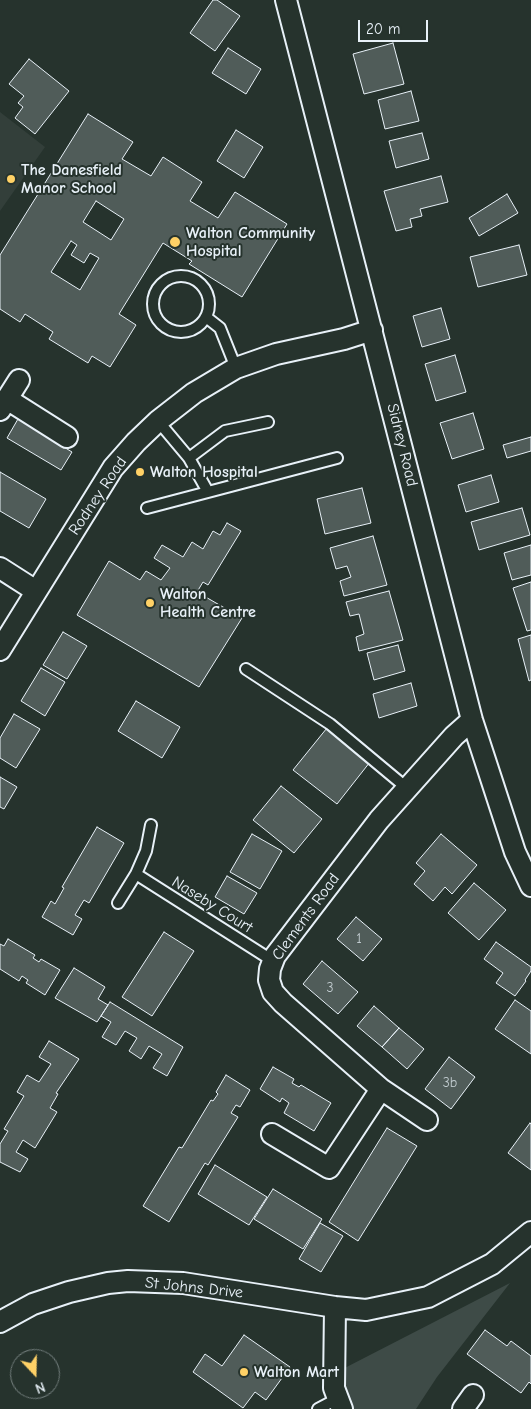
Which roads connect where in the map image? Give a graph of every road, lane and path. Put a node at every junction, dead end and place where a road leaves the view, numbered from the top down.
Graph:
1 (286, 0) edge
2 (206, 318) junction
3 (372, 330) junction
4 (236, 368) junction
5 (19, 380) dead end
6 (4, 404) edge
7 (158, 421) junction
8 (268, 422) dead end
9 (67, 437) dead end
10 (189, 458) junction
11 (337, 458) dead end
12 (208, 492) junction
13 (147, 508) dead end
14 (0, 568) edge
15 (36, 591) junction
16 (0, 650) edge
17 (246, 669) dead end
18 (472, 720) junction
19 (408, 789) junction
20 (151, 825) dead end
21 (136, 874) junction
22 (531, 886) edge
23 (118, 903) dead end
24 (273, 961) junction
25 (381, 1089) junction
26 (427, 1120) dead end
27 (272, 1134) dead end
28 (531, 1232) edge
29 (335, 1307) junction
30 (0, 1322) edge
31 (340, 1404) edge
32 (318, 1409) edge

1 - 3 street, Sidney Road
2 - 2 lane
2 - 4 lane
3 - 4 street, Rodney Road
3 - 18 street, Sidney Road
4 - 7 street, Rodney Road
5 - 6 street
6 - 9 street
7 - 10 lane
7 - 15 street, Rodney Road
8 - 10 lane
10 - 12 lane
11 - 12 lane
12 - 13 lane
14 - 15 street
15 - 16 street, Rodney Road
17 - 19 lane
18 - 19 street, Clements Road
18 - 22 street, Sidney Road
19 - 24 street, Clements Road
20 - 21 lane
21 - 23 lane
21 - 24 lane, Naseby Court
24 - 25 street, Clements Road
25 - 26 street, Clements Road
25 - 27 street
28 - 29 street, St Johns Drive
29 - 30 street, St Johns Drive
29 - 31 street
31 - 32 lane

